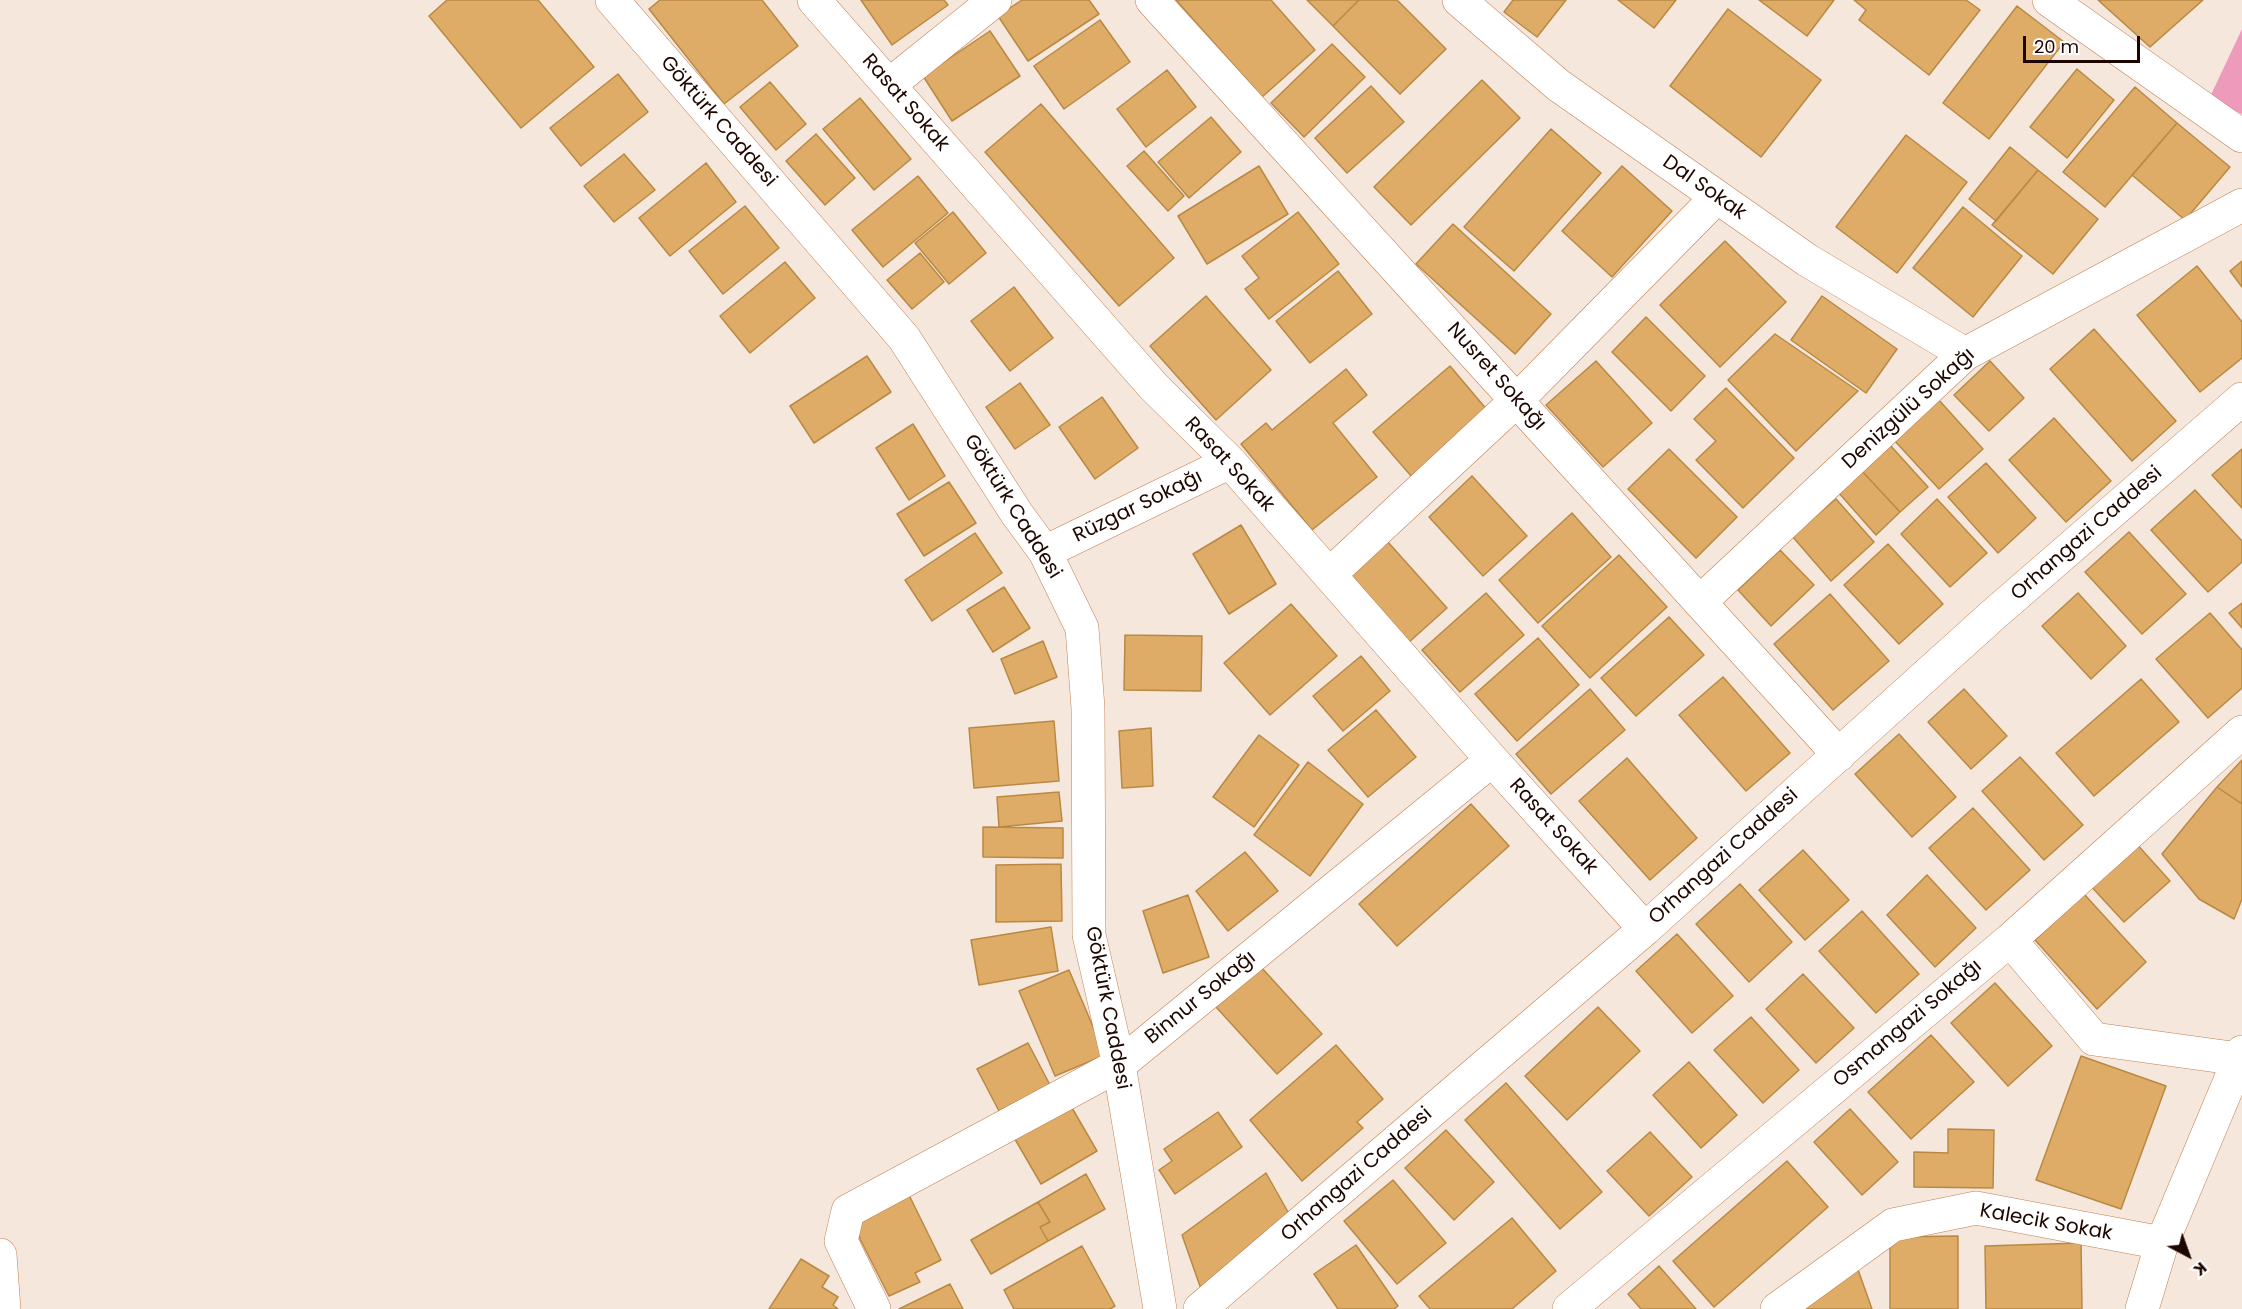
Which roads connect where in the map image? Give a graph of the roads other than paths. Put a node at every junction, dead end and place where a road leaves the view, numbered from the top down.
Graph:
1 (612, 0) edge
2 (814, 0) edge
3 (995, 0) edge
4 (1152, 0) edge
5 (1459, 0) edge
6 (2049, 0) edge
7 (889, 85) junction
8 (2242, 136) edge
9 (1718, 197) junction
10 (2242, 206) edge
11 (1965, 354) junction
12 (2242, 399) edge
13 (1517, 400) junction
14 (1230, 462) junction
15 (1045, 552) junction
16 (1329, 575) junction
17 (1700, 602) junction
18 (2242, 732) edge
19 (1839, 755) junction
20 (1492, 760) junction
21 (1645, 929) junction
22 (2010, 940) junction
23 (2240, 1055) edge
24 (1119, 1065) junction
25 (2162, 1243) junction
26 (0, 1255) edge
27 (4, 1309) edge
28 (874, 1309) edge
29 (1160, 1309) edge
30 (1200, 1309) edge
31 (1569, 1309) edge
32 (1777, 1309) edge
33 (2142, 1309) edge

1 - 15 street, Göktürk Caddesi
2 - 7 street, Rasat Sokak
3 - 7 street
4 - 13 street, Nusret Sokağı
5 - 9 street, Dal Sokak
6 - 8 street
7 - 14 street, Rasat Sokak
9 - 11 street, Dal Sokak
9 - 13 street
10 - 11 street, Denizgülü Sokağı
11 - 17 street, Denizgülü Sokağı
12 - 19 street, Orhangazi Caddesi
13 - 16 street
13 - 17 street, Nusret Sokağı
14 - 15 street, Rüzgar Sokağı
14 - 16 street, Rasat Sokak
15 - 24 street, Göktürk Caddesi
16 - 20 street, Rasat Sokak
17 - 19 street, Nusret Sokağı
18 - 22 street, Osmangazi Sokağı
19 - 21 street, Orhangazi Caddesi
20 - 21 street, Rasat Sokak
20 - 24 street, Binnur Sokağı
21 - 30 street, Orhangazi Caddesi
22 - 23 street
22 - 31 street, Osmangazi Sokağı
23 - 25 street
24 - 28 street, Binnur Sokağı
24 - 29 street, Göktürk Caddesi
25 - 32 street, Kalecik Sokak
25 - 33 street
26 - 27 street

